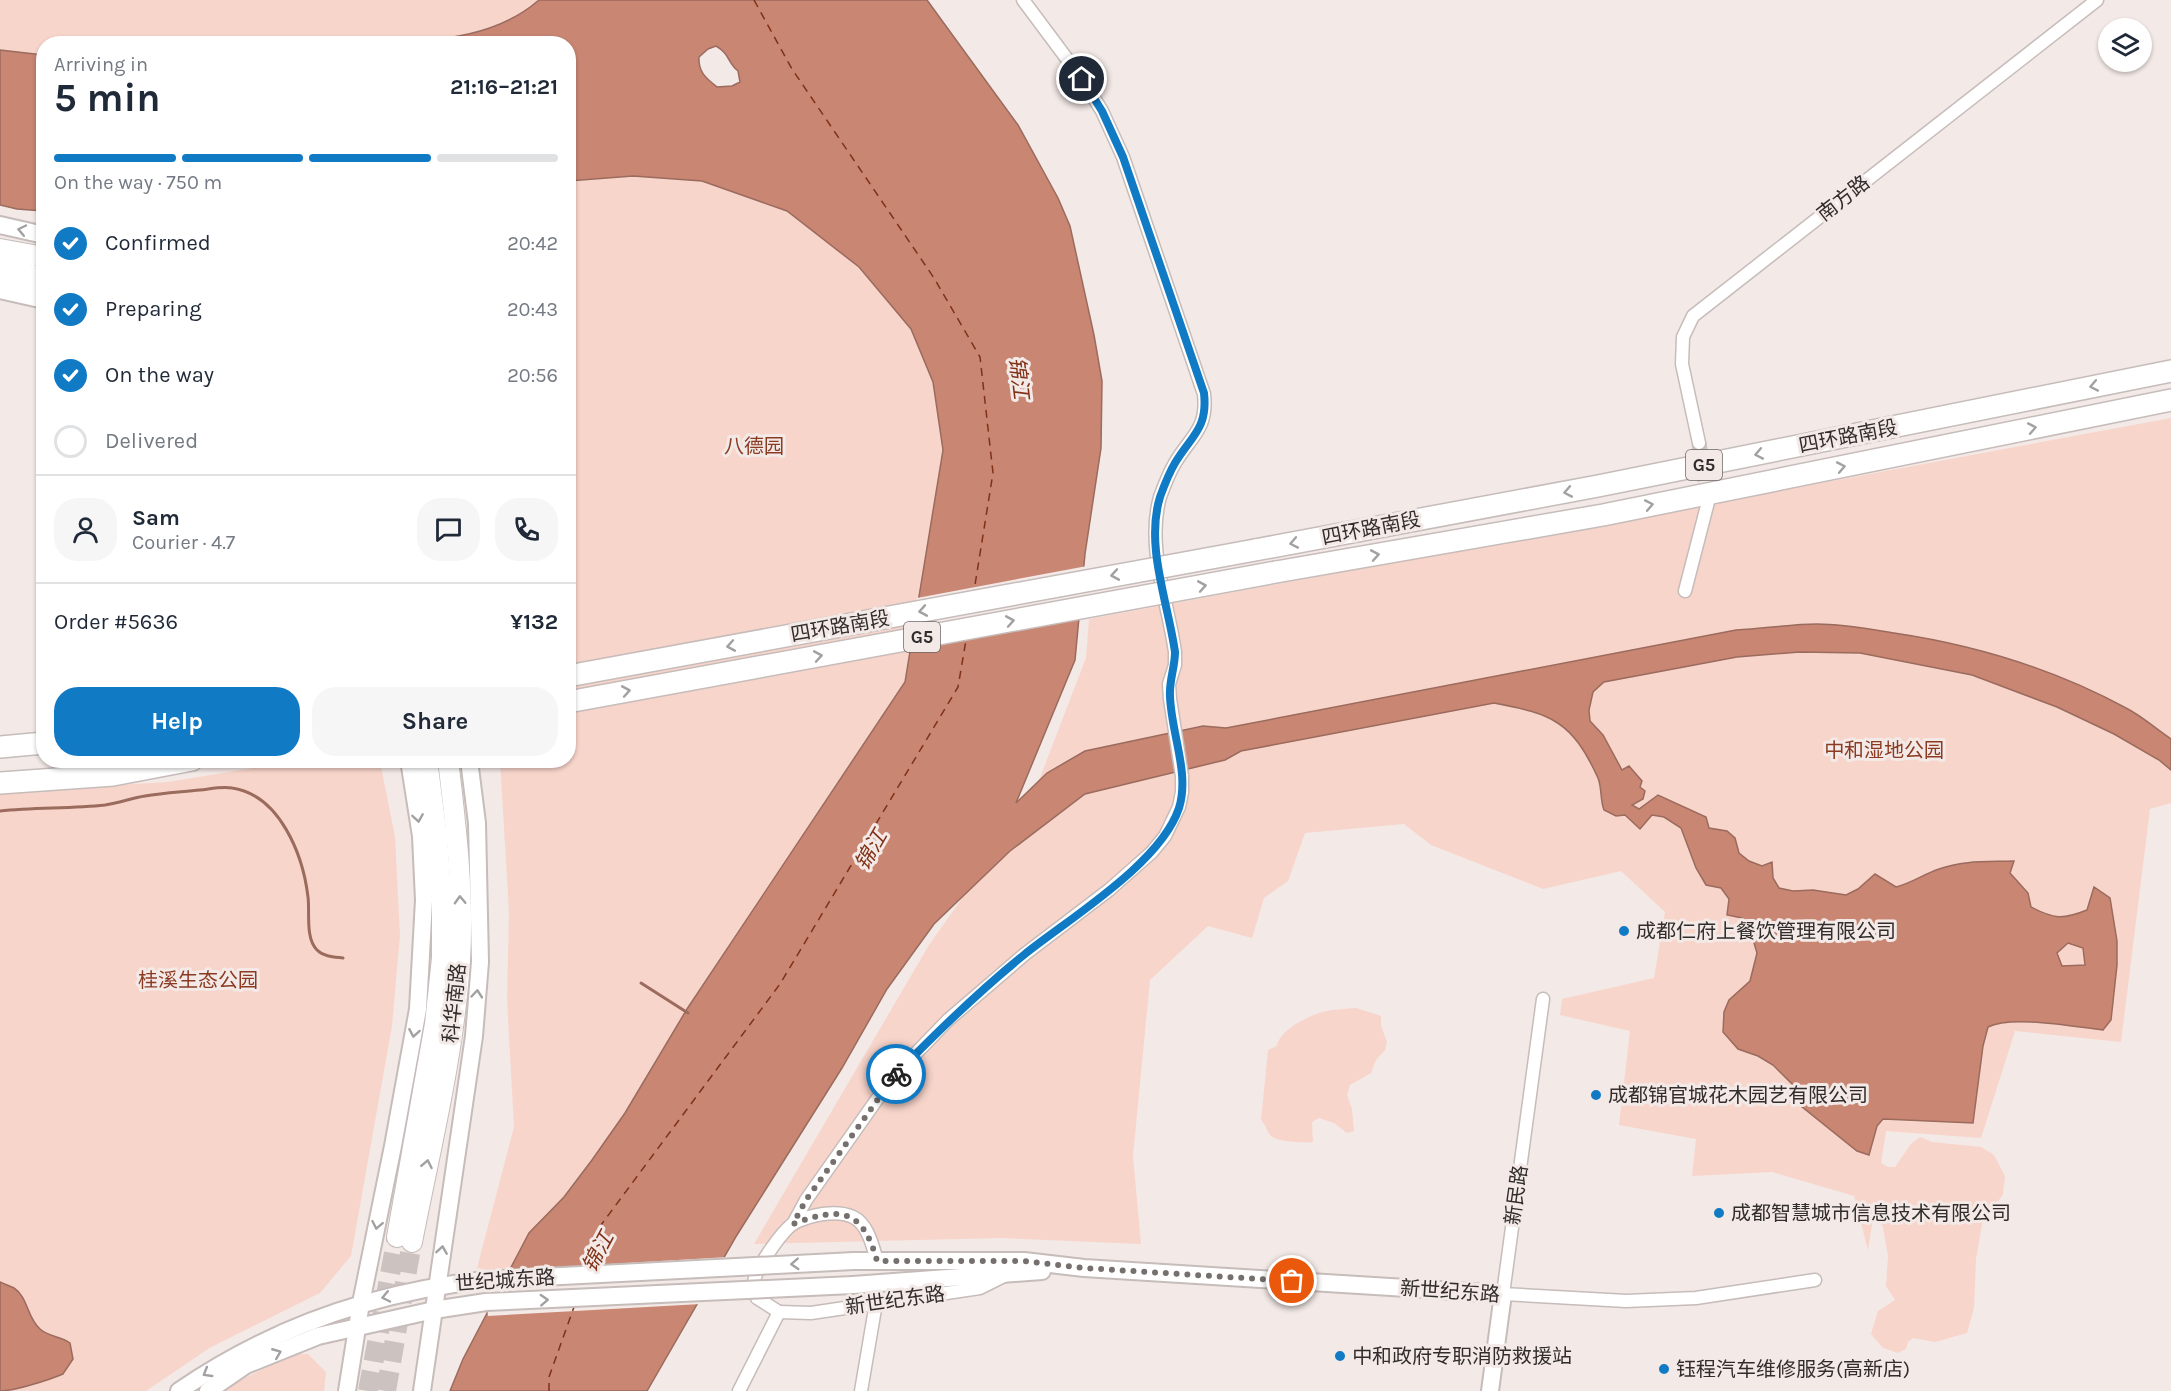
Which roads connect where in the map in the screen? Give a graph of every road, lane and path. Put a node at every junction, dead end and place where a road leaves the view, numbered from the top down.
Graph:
1 (1023, 0) edge
2 (2097, 0) edge
3 (0, 225) edge
4 (36, 233) edge
5 (0, 239) edge
6 (0, 249) edge
7 (36, 250) edge
8 (36, 256) edge
9 (0, 267) edge
10 (36, 276) edge
11 (0, 277) edge
12 (36, 285) edge
13 (0, 291) edge
14 (36, 298) edge
15 (2161, 372) edge
16 (2165, 402) edge
17 (1699, 444) tunnel mouth
18 (1708, 502) tunnel mouth
19 (1685, 591) dead end
20 (576, 675) edge
21 (576, 701) edge
22 (0, 741) edge
23 (36, 742) edge
24 (36, 743) edge
25 (0, 747) edge
26 (36, 766) edge
27 (150, 768) edge
28 (410, 768) edge
29 (428, 768) edge
30 (449, 768) edge
31 (470, 768) edge
32 (0, 769) edge
33 (0, 783) edge
34 (441, 958) junction
35 (1543, 999) dead end
36 (418, 1009) junction
37 (793, 1224) junction
38 (854, 1261) joint
39 (877, 1261) junction
40 (1084, 1268) junction
41 (1008, 1273) junction
42 (1815, 1280) dead end
43 (853, 1285) joint
44 (437, 1286) junction
45 (1503, 1294) junction
46 (361, 1303) junction
47 (876, 1303) junction
48 (434, 1310) junction
49 (779, 1312) junction
50 (357, 1327) junction
51 (179, 1391) edge
52 (208, 1391) edge
53 (347, 1391) edge
54 (422, 1391) edge
55 (739, 1391) edge
56 (861, 1391) edge
57 (1490, 1391) edge

1 - 37 street
2 - 17 street, 南方路
4 -> 3 main road
5 - 7 main road
6 - 8 highway
9 - 10 highway
11 - 12 main road
13 - 14 main road
15 -> 20 highway, 四环路南段 / G5, bridge
21 -> 16 highway, 四环路南段 / G5, bridge
18 - 19 street
22 - 23 highway
24 - 25 highway
26 - 32 highway
27 - 33 highway
28 -> 36 main road
29 - 34 highway, 科华南路
34 -> 30 highway, 科华南路
44 -> 31 main road
34 - 36 main road
35 - 45 street, 新民路
36 -> 46 main road
37 - 39 street
37 - 49 street
38 - 39 main road, 新世纪东路
38 -> 44 main road, 世纪城东路, bridge
39 - 40 main road, 新世纪东路
40 - 41 main road, 新世纪东路
40 - 45 main road, 新世纪东路
41 - 43 main road, 新世纪东路
41 - 47 street, 新世纪东路
42 - 45 street, 新世纪东路
48 -> 43 main road, 世纪城东路, bridge
44 -> 46 main road, 世纪城东路
44 - 48 main road
45 - 57 main road, 新民路
46 - 50 main road
46 -> 51 main road, 世纪城东路
47 - 49 street, 新世纪东路
47 - 56 street
48 - 50 main road, 世纪城东路
48 - 54 main road
49 - 55 street
52 -> 50 main road, 世纪城东路
50 - 53 main road

